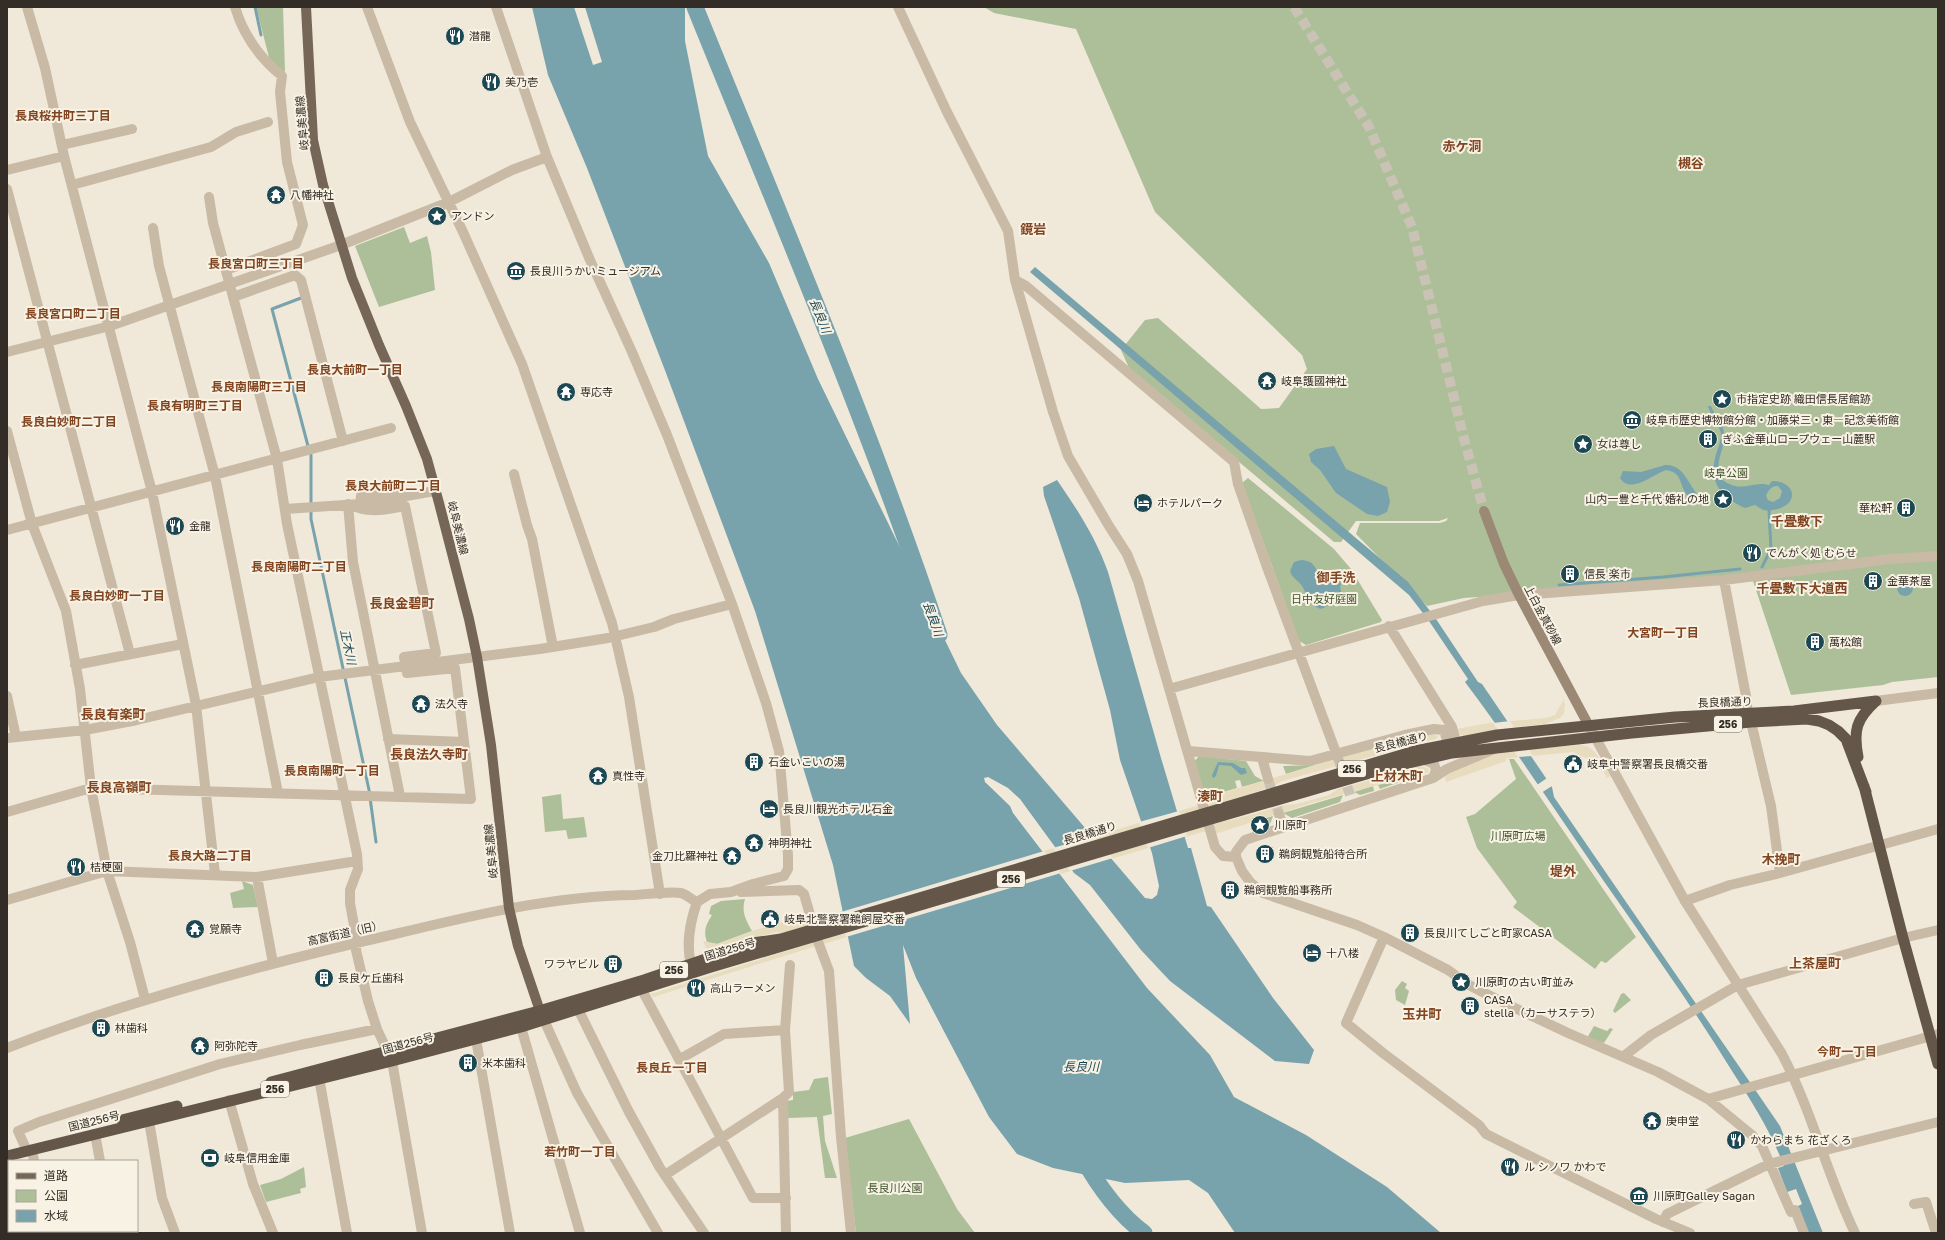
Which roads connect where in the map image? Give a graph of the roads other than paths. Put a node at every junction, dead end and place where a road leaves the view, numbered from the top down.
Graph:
1 (27, 7) edge
2 (235, 7) edge
3 (306, 7) edge
4 (367, 7) edge
5 (496, 7) edge
6 (898, 7) edge
7 (268, 122) dead end
8 (132, 129) dead end
9 (62, 145) junction
10 (64, 156) junction
11 (547, 157) junction
12 (7, 170) edge
13 (72, 186) junction
14 (7, 189) edge
15 (209, 197) dead end
16 (449, 202) junction
17 (154, 228) dead end
18 (341, 245) junction
19 (226, 270) junction
20 (1015, 280) junction
21 (229, 284) junction
22 (233, 297) junction
23 (169, 304) junction
24 (110, 326) junction
25 (48, 342) junction
26 (7, 352) edge
27 (390, 428) dead end
28 (7, 431) edge
29 (343, 441) junction
30 (277, 459) junction
31 (514, 474) dead end
32 (215, 476) junction
33 (435, 491) junction
34 (152, 492) junction
35 (395, 492) dead end
36 (348, 504) junction
37 (360, 504) junction
38 (91, 509) junction
39 (285, 509) junction
40 (1484, 511) tunnel mouth
41 (32, 524) junction
42 (7, 530) edge
43 (1938, 556) edge
44 (1724, 580) junction
45 (1519, 595) junction
46 (732, 604) junction
47 (1391, 625) junction
48 (614, 636) junction
49 (184, 644) junction
50 (553, 647) junction
51 (1300, 652) junction
52 (130, 654) junction
53 (476, 657) junction
54 (75, 665) junction
55 (406, 666) junction
56 (374, 670) junction
57 (319, 677) junction
58 (1169, 689) junction
59 (259, 691) junction
60 (1938, 693) edge
61 (7, 696) edge
62 (1876, 701) junction
63 (196, 705) junction
64 (1749, 718) junction
65 (1589, 726) junction
66 (85, 730) junction
67 (1595, 737) junction
68 (11, 738) edge
69 (388, 739) junction
70 (464, 742) junction
71 (1452, 743) junction
72 (1501, 747) junction
73 (1188, 750) junction
74 (1337, 756) junction
75 (1262, 758) junction
76 (1422, 759) junction
77 (1433, 778) junction
78 (1268, 779) tunnel mouth
79 (91, 788) junction
80 (206, 791) junction
81 (1866, 792) junction
82 (278, 793) junction
83 (344, 795) junction
84 (400, 796) junction
85 (7, 812) edge
86 (1279, 814) tunnel mouth
87 (1210, 815) junction
88 (1283, 827) junction
89 (1938, 829) edge
90 (1880, 845) junction
91 (1236, 857) junction
92 (358, 861) junction
93 (107, 871) junction
94 (1780, 873) junction
95 (215, 874) junction
96 (256, 877) junction
97 (730, 892) junction
98 (660, 894) junction
99 (7, 900) edge
100 (1685, 900) junction
101 (697, 902) junction
102 (509, 908) junction
103 (1938, 930) edge
104 (810, 934) joint
105 (1384, 937) junction
106 (1903, 938) junction
107 (357, 942) junction
108 (273, 962) junction
109 (790, 965) dead end
110 (692, 969) junction
111 (1738, 985) junction
112 (642, 990) junction
113 (145, 999) junction
114 (578, 1009) junction
115 (541, 1016) junction
116 (520, 1026) junction
117 (377, 1029) junction
118 (785, 1030) junction
119 (1934, 1035) edge
120 (476, 1039) junction
121 (7, 1048) edge
122 (1624, 1056) junction
123 (390, 1057) junction
124 (680, 1059) junction
125 (1938, 1064) edge
126 (1793, 1076) junction
127 (319, 1078) junction
128 (783, 1098) junction
129 (1708, 1099) junction
130 (229, 1100) junction
131 (149, 1121) junction
132 (1938, 1122) edge
133 (96, 1134) junction
134 (721, 1137) junction
135 (7, 1149) edge
136 (1821, 1151) junction
137 (29, 1152) edge
138 (7, 1156) edge
139 (100, 1160) edge
140 (1774, 1163) junction
141 (665, 1175) junction
142 (786, 1198) junction
143 (1914, 1204) dead end
144 (1663, 1222) junction
145 (175, 1233) edge
146 (273, 1233) edge
147 (347, 1233) edge
148 (422, 1233) edge
149 (510, 1233) edge
150 (580, 1233) edge
151 (658, 1233) edge
152 (704, 1233) edge
153 (786, 1233) edge
154 (851, 1233) edge
155 (1690, 1233) edge
156 (1804, 1233) edge
157 (1855, 1233) edge
158 (1936, 1233) edge

1 - 9 street
2 - 19 street
3 - 18 main road, 岐阜美濃線
4 - 16 street
5 - 11 street
6 - 20 street
7 - 13 street
8 - 9 street
9 - 10 street
10 - 12 street
10 - 13 street
11 - 16 street
11 - 46 street
13 - 24 street
14 - 25 street
15 - 19 street
16 - 18 street
16 - 48 street
17 - 23 street
18 - 21 street
18 - 33 main road, 岐阜美濃線
19 - 21 street
20 - 51 street
20 - 58 street
21 - 22 street
21 - 23 street
22 - 29 street
22 - 30 street
23 - 24 street
23 - 32 street
24 - 25 street
24 - 34 street
25 - 26 street
25 - 38 street
27 - 29 street
28 - 41 street
29 - 30 street
30 - 32 street
30 - 39 street
31 - 50 street
32 - 34 street
32 - 59 street
33 - 37 street
33 - 53 main road, 岐阜美濃線
34 - 38 street
34 - 49 street
35 - 37 street
36 - 37 street
36 - 39 street
36 - 55 street
36 - 56 street
38 - 41 street
38 - 52 street
39 - 57 street
40 - 45 main road, 上白金真砂線
41 - 42 street
41 - 54 street
43 - 44 street
44 - 45 street
44 - 64 street
45 - 47 street
45 - 65 main road, 上白金真砂線
46 - 48 street
46 - 97 street
47 - 51 street
47 - 71 street
48 - 50 street
48 - 98 street
49 - 52 street
49 - 63 street
50 - 53 street
51 - 58 street
51 - 74 street
52 - 54 street
53 - 55 street
53 - 102 main road, 岐阜美濃線
54 - 66 street
55 - 56 street
55 - 70 street
56 - 57 street
56 - 69 street
57 - 59 street
57 - 83 street
58 - 73 street
59 - 63 street
59 - 82 street
60 - 62 street
61 - 68 street
62 - 64 highway, 長良橋通り / 256
62 - 81 highway, 長良橋通り / 256
63 - 66 street
63 - 80 street
64 - 65 highway, 長良橋通り / 256
64 - 67 highway, 長良橋通り / 256
64 - 81 highway, 長良橋通り / 256
64 - 94 street
65 - 67 street
65 - 71 highway, 長良橋通り / 256
66 - 68 street
66 - 79 street
67 - 72 highway, 長良橋通り / 256
67 - 100 street
69 - 70 street
69 - 84 street
70 - 84 street
71 - 74 street
71 - 87 highway, 長良橋通り / 256
72 - 76 highway, 長良橋通り / 256
72 - 77 street
73 - 75 street
73 - 91 street
74 - 75 street
75 - 78 street
76 - 77 street
76 - 87 highway, 長良橋通り / 256
77 - 88 street
79 - 80 street
79 - 85 street
79 - 93 street
80 - 82 street
80 - 95 street
81 - 90 highway, 長良橋通り / 256
82 - 83 street
83 - 84 street
83 - 92 street
86 - 88 street
87 - 104 highway, 長良橋通り / 256
88 - 91 street
89 - 90 street
90 - 94 street
90 - 106 highway, 長良橋通り / 256
91 - 105 street
92 - 96 street
92 - 107 street
93 - 95 street
93 - 99 street
93 - 113 street
94 - 100 street
95 - 96 street
96 - 108 street
97 - 101 street
97 - 154 street
98 - 101 street, 高富街道（旧）
98 - 102 street, 高富街道（旧）
100 - 111 street
101 - 110 street
102 - 107 street, 高富街道（旧）
102 - 115 main road, 岐阜美濃線
103 - 106 street
104 - 110 highway, 国道256号 / 256
105 - 122 street
105 - 144 street
106 - 111 street
106 - 119 highway, 長良橋通り / 256
107 - 108 street, 高富街道（旧）
107 - 117 street
108 - 113 street, 高富街道（旧）
109 - 118 street
110 - 112 highway, 国道256号 / 256
110 - 115 highway, 国道256号 / 256
111 - 122 street
111 - 126 street
112 - 114 highway, 国道256号 / 256
112 - 124 street
113 - 121 street, 高富街道（旧）
114 - 115 highway, 国道256号 / 256
114 - 141 street
115 - 116 highway, 国道256号 / 256
115 - 123 highway, 国道256号 / 256
115 - 151 street
116 - 120 highway, 国道256号 / 256
116 - 150 street
117 - 123 street
117 - 137 street
118 - 124 street
118 - 128 street
119 - 125 highway, 長良橋通り / 256
119 - 126 street
120 - 123 highway, 国道256号 / 256
120 - 149 street
122 - 129 street
123 - 127 highway, 国道256号 / 256
123 - 137 highway, 国道256号 / 256
123 - 148 street
124 - 134 street
126 - 129 street
126 - 136 street
127 - 130 highway, 国道256号 / 256
127 - 147 street
128 - 134 street
128 - 142 street
129 - 140 street
130 - 131 highway, 国道256号 / 256
130 - 146 street
131 - 133 highway, 国道256号 / 256
131 - 145 street
132 - 136 street
133 - 137 highway, 国道256号 / 256
133 - 139 street
134 - 141 street
134 - 142 street
135 - 137 highway, 国道256号 / 256
136 - 140 street
136 - 157 street
137 - 138 highway, 国道256号 / 256
140 - 144 street
140 - 156 street
141 - 152 street
142 - 153 street
143 - 158 street
144 - 155 street

